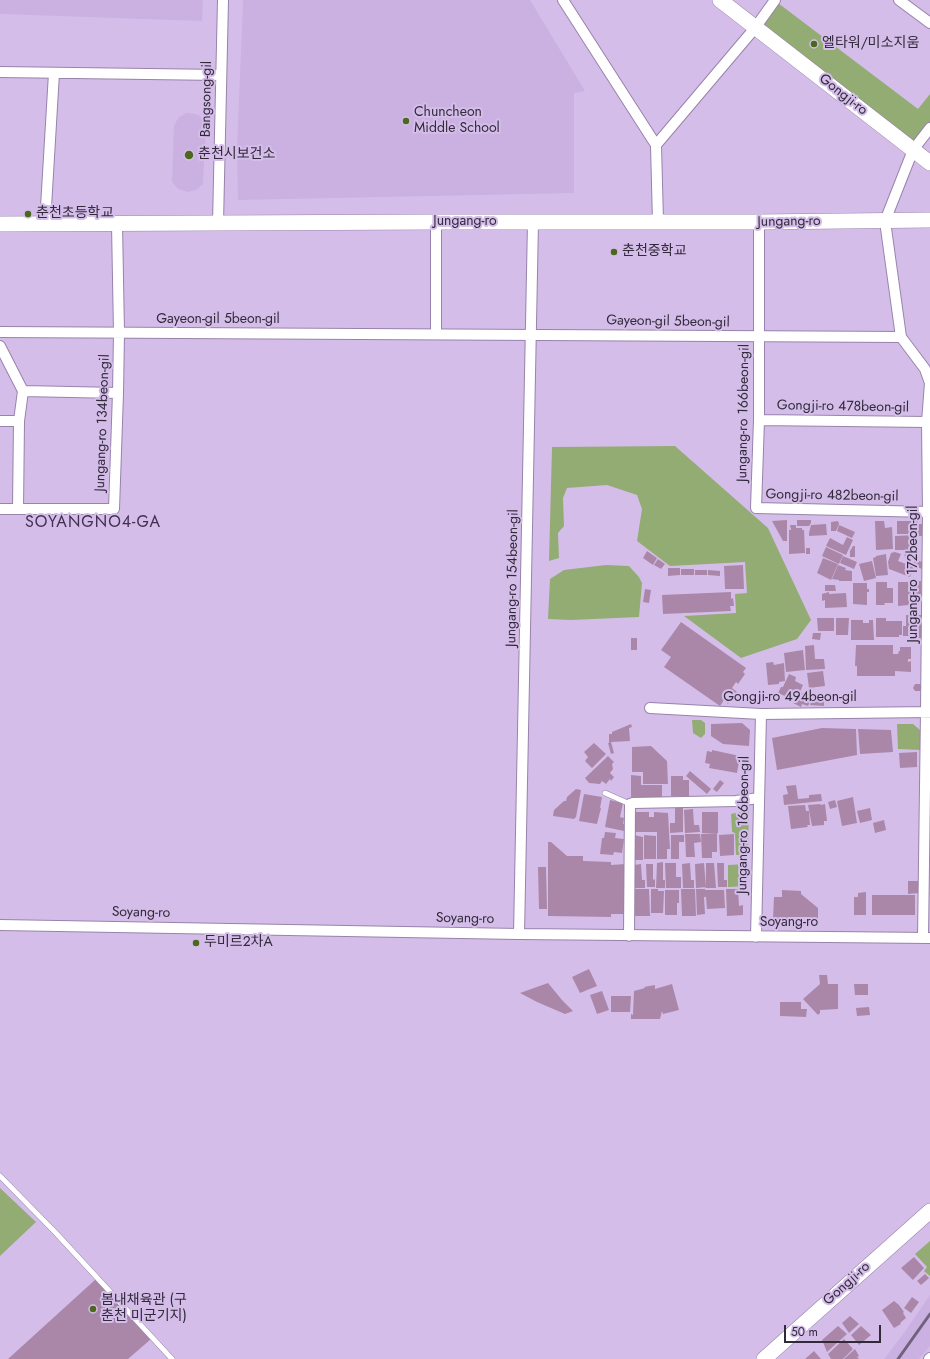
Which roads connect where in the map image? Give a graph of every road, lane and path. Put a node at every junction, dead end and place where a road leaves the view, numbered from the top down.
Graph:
1 (223, 0) edge
2 (563, 0) edge
3 (720, 0) edge
4 (775, 0) edge
5 (899, 0) edge
6 (930, 23) edge
7 (755, 28) junction
8 (0, 72) edge
9 (54, 73) junction
10 (221, 75) junction
11 (930, 128) edge
12 (656, 145) junction
13 (913, 150) junction
14 (930, 163) edge
15 (930, 220) edge
16 (885, 221) junction
17 (436, 222) junction
18 (533, 222) junction
19 (658, 222) junction
20 (758, 222) junction
21 (218, 223) junction
22 (0, 224) edge
23 (45, 224) junction
24 (117, 224) junction
25 (0, 332) edge
26 (119, 333) junction
27 (436, 334) junction
28 (532, 334) junction
29 (759, 337) junction
30 (901, 337) junction
31 (0, 346) edge
32 (930, 384) edge
33 (23, 391) junction
34 (118, 393) junction
35 (758, 420) junction
36 (0, 421) edge
37 (19, 421) junction
38 (927, 422) junction
39 (756, 508) joint
40 (0, 509) edge
41 (18, 509) junction
42 (929, 512) edge
43 (650, 708) dead end
44 (928, 712) edge
45 (761, 714) junction
46 (605, 793) dead end
47 (759, 798) junction
48 (630, 804) junction
49 (0, 925) edge
50 (519, 934) junction
51 (629, 936) junction
52 (756, 937) junction
53 (926, 938) edge
54 (0, 1176) edge
55 (930, 1211) edge
56 (172, 1359) edge
57 (764, 1359) edge

1 - 10 street, Bangsong-gil
2 - 12 street
3 - 7 street, Gongji-ro
4 - 7 street
5 - 6 street
7 - 12 street
7 - 13 street, Gongji-ro
8 - 9 street
9 - 10 street
9 - 23 street
10 - 21 street, Bangsong-gil
11 - 13 street
12 - 19 street
13 - 14 street, Gongji-ro
13 - 16 street
15 - 16 street, Jungang-ro
16 - 20 street, Jungang-ro
16 - 30 street, Jungang-ro 172beon-gil
17 - 18 street, Jungang-ro
17 - 21 street, Jungang-ro
17 - 27 street
18 - 19 street, Jungang-ro
18 - 28 street, Jungang-ro 154beon-gil
19 - 20 street, Jungang-ro
20 - 29 street, Jungang-ro 166beon-gil
21 - 24 street, Jungang-ro
22 - 23 street, Jungang-ro
23 - 24 street, Jungang-ro
24 - 26 street, Jungang-ro 134beon-gil
25 - 26 street, Gayeon-gil 5beon-gil
26 - 27 street, Gayeon-gil 5beon-gil
26 - 34 street, Jungang-ro 134beon-gil
27 - 28 street, Gayeon-gil 5beon-gil
28 - 29 street, Gayeon-gil 5beon-gil
28 - 50 street, Jungang-ro 154beon-gil
29 - 30 street, Gayeon-gil 5beon-gil
29 - 35 street, Jungang-ro 166beon-gil
30 - 32 street, Jungang-ro 172beon-gil
31 - 33 street
32 - 38 street, Jungang-ro 172beon-gil
33 - 34 street
33 - 37 street
34 - 41 street, Jungang-ro 134beon-gil
35 - 38 street, Gongji-ro 478beon-gil
35 - 39 street, Jungang-ro 166beon-gil
36 - 37 street
37 - 41 street
38 - 42 street, Jungang-ro 172beon-gil
39 - 42 street, Gongji-ro 482beon-gil
40 - 41 street, Jungang-ro 134beon-gil
42 - 44 street, Jungang-ro 172beon-gil
43 - 45 street, Gongji-ro 494beon-gil
44 - 45 street, Gongji-ro 494beon-gil
44 - 53 street, Jungang-ro 172beon-gil
45 - 47 street, Jungang-ro 166beon-gil
46 - 48 lane
47 - 48 street
47 - 52 street, Jungang-ro 166beon-gil
48 - 51 street
49 - 50 street, Soyang-ro
50 - 51 street, Soyang-ro
51 - 52 street, Soyang-ro
52 - 53 street, Soyang-ro
54 - 56 lane
55 - 57 street, Gongji-ro

